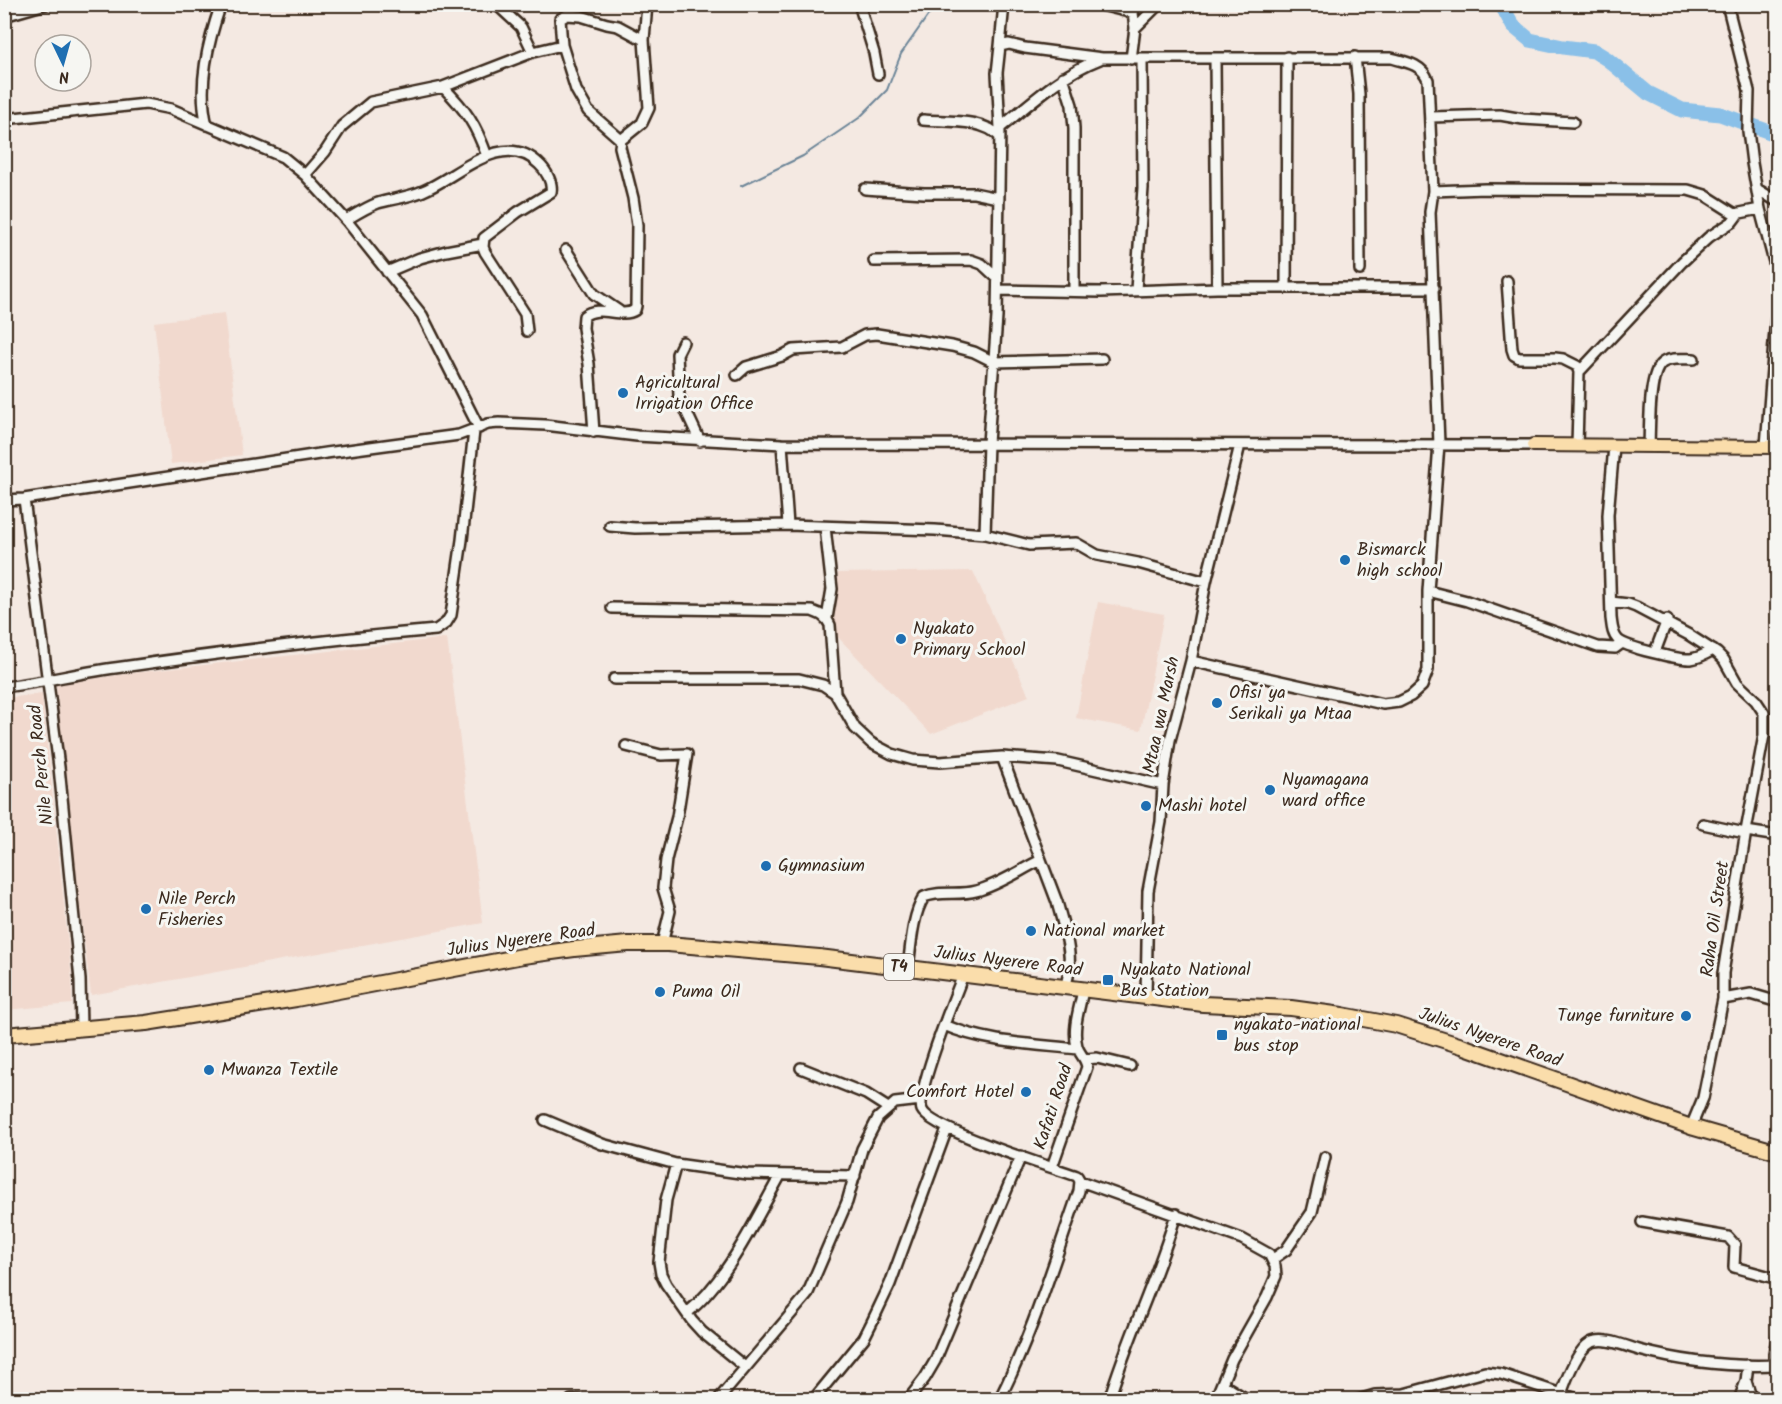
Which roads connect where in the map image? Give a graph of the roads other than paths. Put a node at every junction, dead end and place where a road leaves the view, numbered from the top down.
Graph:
1 (46, 4) edge
2 (221, 4) edge
3 (496, 4) edge
4 (647, 4) edge
5 (859, 4) edge
6 (1004, 4) edge
7 (1097, 4) edge
8 (1159, 4) edge
9 (1727, 4) edge
10 (4, 16) edge
11 (1135, 28) junction
12 (644, 40) junction
13 (562, 45) junction
14 (1000, 46) junction
15 (533, 52) junction
16 (1287, 57) junction
17 (1355, 57) junction
18 (1102, 58) junction
19 (1215, 58) junction
20 (1131, 59) junction
21 (1142, 59) junction
22 (878, 74) dead end
23 (1063, 77) junction
24 (443, 87) junction
25 (1431, 117) junction
26 (4, 119) edge
27 (923, 120) dead end
28 (1573, 122) dead end
29 (207, 125) junction
30 (1000, 133) junction
31 (621, 140) junction
32 (487, 156) junction
33 (305, 175) junction
34 (865, 189) dead end
35 (1757, 189) junction
36 (1433, 191) junction
37 (998, 198) junction
38 (1778, 202) edge
39 (1760, 209) junction
40 (1738, 214) junction
41 (346, 220) junction
42 (483, 244) junction
43 (566, 250) dead end
44 (874, 261) dead end
45 (1360, 270) dead end
46 (387, 272) junction
47 (1778, 277) edge
48 (997, 278) junction
49 (1507, 281) dead end
50 (1217, 288) junction
51 (1286, 288) junction
52 (1434, 288) junction
53 (998, 290) junction
54 (1136, 290) junction
55 (1074, 291) junction
56 (1778, 291) edge
57 (619, 312) junction
58 (527, 331) dead end
59 (683, 342) dead end
60 (1102, 359) dead end
61 (1694, 359) dead end
62 (994, 362) junction
63 (1579, 372) junction
64 (737, 375) dead end
65 (476, 429) junction
66 (594, 432) junction
67 (700, 441) junction
68 (988, 443) junction
69 (782, 444) junction
70 (1439, 444) junction
71 (1240, 445) junction
72 (1533, 446) joint
73 (1578, 446) junction
74 (1614, 446) junction
75 (1649, 446) junction
76 (1772, 446) edge
77 (24, 499) junction
78 (4, 500) edge
79 (788, 525) junction
80 (610, 526) dead end
81 (825, 527) junction
82 (985, 534) junction
83 (1206, 582) junction
84 (1428, 591) junction
85 (1611, 602) junction
86 (612, 608) dead end
87 (827, 618) junction
88 (1666, 621) junction
89 (1622, 643) junction
90 (1713, 650) junction
91 (1655, 652) junction
92 (1191, 662) junction
93 (614, 679) dead end
94 (49, 681) junction
95 (4, 687) edge
96 (835, 693) junction
97 (627, 747) dead end
98 (1002, 757) junction
99 (1164, 785) junction
100 (1703, 824) dead end
101 (1746, 832) junction
102 (1778, 836) edge
103 (1041, 860) junction
104 (662, 944) junction
105 (908, 968) junction
106 (963, 975) junction
107 (1065, 987) junction
108 (1083, 990) junction
109 (1146, 997) junction
110 (1723, 999) junction
111 (1778, 1002) edge
112 (944, 1026) junction
113 (81, 1029) junction
114 (4, 1035) edge
115 (1078, 1049) junction
116 (1086, 1059) junction
117 (1130, 1066) dead end
118 (801, 1068) dead end
119 (921, 1100) junction
120 (888, 1108) junction
121 (545, 1120) dead end
122 (1691, 1127) junction
123 (947, 1129) junction
124 (1778, 1152) edge
125 (1021, 1156) junction
126 (1325, 1157) dead end
127 (676, 1164) junction
128 (1052, 1167) junction
129 (780, 1176) junction
130 (855, 1176) junction
131 (1080, 1180) junction
132 (1176, 1214) junction
133 (1642, 1222) dead end
134 (1273, 1259) junction
135 (1778, 1279) edge
136 (687, 1313) junction
137 (1778, 1335) edge
138 (1748, 1365) junction
139 (1776, 1365) edge
140 (745, 1367) junction
141 (1746, 1381) junction
142 (1222, 1383) junction
143 (1560, 1396) edge
144 (571, 1400) edge
145 (580, 1400) edge
146 (718, 1400) edge
147 (813, 1400) edge
148 (908, 1400) edge
149 (999, 1400) edge
150 (1109, 1400) edge
151 (1215, 1400) edge
152 (1248, 1400) edge
153 (1358, 1400) edge
154 (1580, 1400) edge
155 (1739, 1400) edge
156 (1752, 1400) edge

1 - 10 street
2 - 29 street
3 - 15 street
4 - 12 street
5 - 22 street
6 - 14 street
7 - 11 street
8 - 11 street
9 - 35 street
11 - 20 street
12 - 13 street
12 - 31 street
13 - 15 street
13 - 31 street
14 - 18 street
14 - 30 street
15 - 24 street
16 - 17 street
16 - 19 street
16 - 51 street
17 - 25 street
17 - 45 street
18 - 20 street
18 - 23 street
19 - 21 street
19 - 50 street
20 - 21 street
21 - 54 street
23 - 30 street
23 - 55 street
24 - 32 street
24 - 33 street
25 - 28 street
25 - 36 street
26 - 29 street
27 - 30 street
29 - 33 street
30 - 37 street
31 - 57 street
32 - 41 street
32 - 42 street
33 - 41 street
34 - 37 street
35 - 38 street
35 - 39 street
36 - 40 street
36 - 52 street
37 - 48 street
39 - 40 street
39 - 47 street
40 - 63 street
41 - 46 street
42 - 46 street
42 - 58 street
43 - 57 street
44 - 48 street
46 - 65 street
48 - 53 street
49 - 63 street
50 - 51 street
50 - 54 street
51 - 52 street
52 - 70 street
53 - 55 street
53 - 62 street
54 - 55 street
56 - 76 street
57 - 66 street
59 - 67 street
60 - 62 street
61 - 75 street
62 - 64 street
62 - 68 street
63 - 73 street
65 - 66 street
65 - 77 street
65 - 94 street
66 - 67 street
67 - 69 street
68 - 69 street
68 - 71 street
68 - 82 street
69 - 79 street
70 - 71 street
70 - 72 street
70 - 84 street
71 - 83 street, Mtaa wa Marsh
72 - 73 main road
73 - 74 main road
74 - 75 main road
74 - 85 street
75 - 76 main road
77 - 78 street
77 - 94 street, Nile Perch Road
79 - 80 street
79 - 81 street
81 - 82 street
81 - 87 street
82 - 83 street
83 - 92 street, Mtaa wa Marsh
84 - 89 street
84 - 92 street
85 - 88 street
85 - 89 street
86 - 87 street
87 - 96 street
88 - 90 street
88 - 91 street
89 - 91 street
90 - 91 street
90 - 101 street, Raha Oil Street
92 - 99 street, Mtaa wa Marsh
93 - 96 street
94 - 95 street
94 - 113 street, Nile Perch Road
96 - 98 street
97 - 104 street
98 - 99 street
98 - 103 street
99 - 109 street, Mtaa wa Marsh
100 - 101 street
101 - 102 street
101 - 110 street, Raha Oil Street
103 - 105 street
103 - 107 street
104 - 105 highway, Julius Nyerere Road / T4
104 - 113 highway, Julius Nyerere Road / T4
105 - 106 highway, Julius Nyerere Road / T4
106 - 107 highway, Julius Nyerere Road / T4
106 - 112 street
107 - 108 highway, Julius Nyerere Road / T4
108 - 109 highway, Julius Nyerere Road / T4
108 - 115 street, Kafati Road
109 - 122 highway, Julius Nyerere Road / T4
110 - 111 street
110 - 122 street, Raha Oil Street
112 - 115 street
112 - 119 street
113 - 114 highway, Julius Nyerere Road / T4
115 - 116 street, Kafati Road
116 - 117 street
116 - 128 street, Kafati Road
118 - 120 street
119 - 120 street
119 - 123 street
120 - 130 street
121 - 127 street
122 - 124 highway, Julius Nyerere Road / T4
123 - 125 street
123 - 147 street
125 - 128 street
125 - 148 street
126 - 134 street
127 - 129 street
127 - 136 street
128 - 131 street
129 - 130 street
129 - 136 street
130 - 140 street
131 - 132 street
131 - 149 street
132 - 134 street
132 - 150 street
133 - 135 street
134 - 142 street
136 - 140 street
137 - 139 street
138 - 139 street
138 - 141 street
138 - 143 street
140 - 146 street
141 - 155 street
141 - 156 street
142 - 151 street
142 - 152 street
143 - 153 street
143 - 154 street
144 - 145 street

